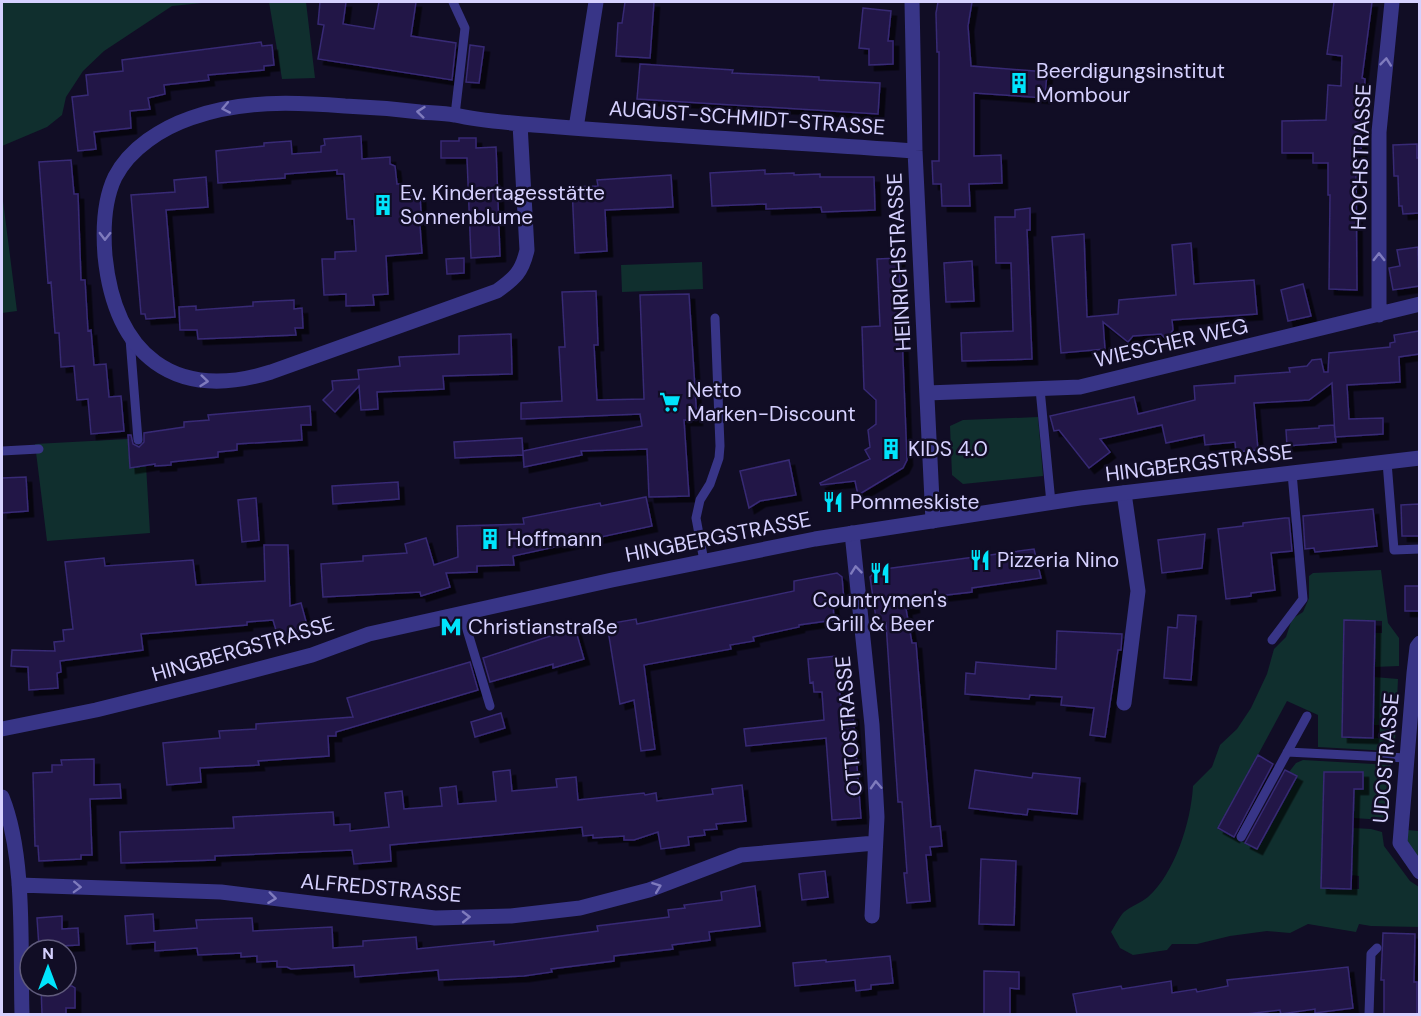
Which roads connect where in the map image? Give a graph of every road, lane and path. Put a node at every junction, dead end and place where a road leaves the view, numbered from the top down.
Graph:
1 (453, 2) edge
2 (596, 2) edge
3 (912, 2) edge
4 (1392, 2) edge
5 (455, 115) junction
6 (520, 124) junction
7 (576, 128) junction
8 (915, 151) junction
9 (1419, 304) edge
10 (1379, 315) junction
11 (716, 318) dead end
12 (129, 333) junction
13 (1041, 389) junction
14 (927, 393) junction
15 (138, 440) dead end
16 (39, 449) dead end
17 (2, 451) edge
18 (1419, 458) edge
19 (1387, 462) junction
20 (1292, 473) junction
21 (1124, 493) junction
22 (1051, 503) junction
23 (933, 521) junction
24 (852, 533) junction
25 (1419, 549) edge
26 (704, 561) junction
27 (462, 613) junction
28 (1272, 640) dead end
29 (1419, 643) edge
30 (1124, 703) dead end
31 (490, 706) dead end
32 (1307, 716) dead end
33 (2, 729) edge
34 (1287, 752) junction
35 (1407, 758) junction
36 (2, 797) edge
37 (1241, 837) dead end
38 (875, 843) junction
39 (1419, 872) edge
40 (19, 885) junction
41 (872, 916) dead end
42 (1377, 948) dead end
43 (22, 1014) edge
44 (1369, 1014) edge

1 - 5 lane
2 - 7 street, AUGUST-SCHMIDT-STRASSE
3 - 8 street, HEINRICHSTRASSE
10 -> 4 street, HOCHSTRASSE
5 - 6 street, AUGUST-SCHMIDT-STRASSE
5 -> 12 street, AUGUST-SCHMIDT-STRASSE
6 - 7 street, AUGUST-SCHMIDT-STRASSE
12 -> 6 street, AUGUST-SCHMIDT-STRASSE
7 - 8 street, AUGUST-SCHMIDT-STRASSE
8 - 14 street, HEINRICHSTRASSE
9 - 10 street, WIESCHER WEG
10 - 13 street, WIESCHER WEG
11 - 26 lane
12 - 15 lane
13 - 14 street, WIESCHER WEG
13 - 22 lane
14 - 23 street, HEINRICHSTRASSE
16 - 17 lane
18 - 19 street, HINGBERGSTRASSE
19 - 20 street, HINGBERGSTRASSE
19 - 25 lane
20 - 21 street, HINGBERGSTRASSE
20 - 28 lane
21 - 22 street, HINGBERGSTRASSE
21 - 30 street
22 - 23 street, HINGBERGSTRASSE
23 - 24 street, HINGBERGSTRASSE
24 - 26 street, HINGBERGSTRASSE
38 -> 24 street, OTTOSTRASSE
26 - 27 street, HINGBERGSTRASSE
27 - 31 lane
27 - 33 street, HINGBERGSTRASSE
29 - 35 street, UDOSTRASSE
32 - 34 lane
34 - 35 lane
34 - 37 lane
35 - 39 street, UDOSTRASSE
36 - 40 street
40 -> 38 street, ALFREDSTRASSE
38 - 41 street, OTTOSTRASSE
40 - 43 street
42 - 44 lane

